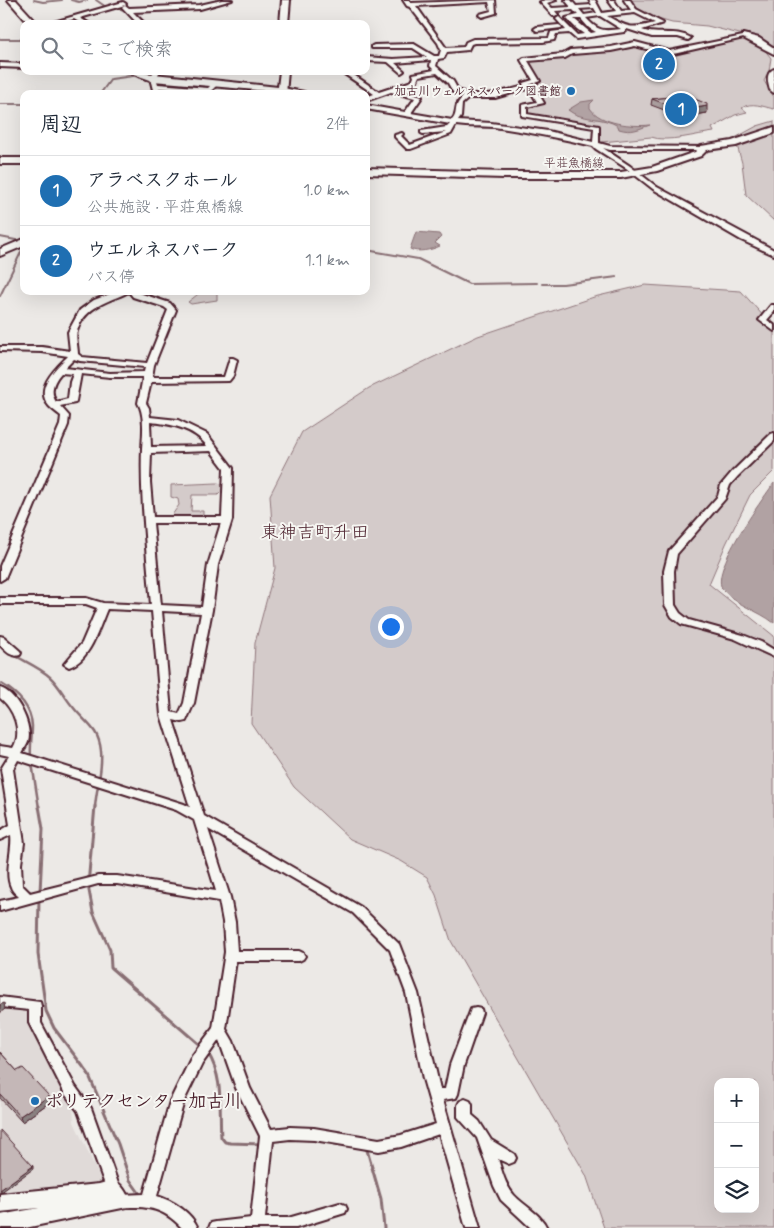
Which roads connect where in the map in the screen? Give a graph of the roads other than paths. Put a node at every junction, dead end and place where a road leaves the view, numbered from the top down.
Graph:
1 (12, 0) edge
2 (229, 0) edge
3 (286, 0) edge
4 (406, 0) edge
5 (492, 0) edge
6 (554, 0) edge
7 (568, 0) edge
8 (579, 0) edge
9 (611, 0) edge
10 (627, 0) edge
11 (120, 2) edge
12 (210, 3) edge
13 (594, 3) edge
14 (412, 5) junction
15 (584, 7) junction
16 (574, 8) junction
17 (562, 9) junction
18 (128, 10) junction
19 (551, 10) junction
20 (636, 12) junction
21 (620, 13) junction
22 (600, 14) junction
23 (482, 15) dead end
24 (592, 16) junction
25 (74, 17) junction
26 (582, 17) junction
27 (570, 18) junction
28 (559, 19) junction
29 (30, 20) edge
30 (64, 20) edge
31 (80, 20) edge
32 (138, 20) edge
33 (284, 20) edge
34 (612, 22) junction
35 (600, 23) junction
36 (565, 26) junction
37 (654, 26) junction
38 (624, 28) junction
39 (570, 31) junction
40 (612, 32) junction
41 (639, 32) junction
42 (540, 34) junction
43 (601, 34) junction
44 (590, 35) junction
45 (746, 36) joint
46 (688, 38) dead end
47 (374, 47) dead end
48 (444, 50) junction
49 (774, 52) edge
50 (433, 57) junction
51 (370, 59) edge
52 (390, 61) junction
53 (0, 65) edge
54 (20, 66) edge
55 (401, 71) dead end
56 (437, 71) junction
57 (774, 72) edge
58 (284, 75) edge
59 (350, 75) edge
60 (155, 78) edge
61 (528, 87) junction
62 (265, 90) edge
63 (282, 90) edge
64 (774, 90) edge
65 (393, 91) junction
66 (379, 95) junction
67 (467, 96) junction
68 (370, 98) edge
69 (370, 108) edge
70 (407, 114) junction
71 (455, 122) junction
72 (450, 129) junction
73 (774, 130) edge
74 (424, 132) dead end
75 (400, 134) dead end
76 (596, 145) junction
77 (704, 148) junction
78 (0, 161) edge
79 (20, 161) edge
80 (370, 171) edge
81 (637, 173) junction
82 (20, 243) edge
83 (774, 252) edge
84 (0, 253) edge
85 (115, 295) edge
86 (139, 295) edge
87 (774, 307) edge
88 (774, 329) edge
89 (0, 349) edge
90 (74, 354) junction
91 (233, 360) dead end
92 (61, 370) junction
93 (78, 373) junction
94 (148, 373) junction
95 (53, 405) junction
96 (145, 420) junction
97 (774, 436) edge
98 (212, 448) junction
99 (146, 450) junction
100 (149, 520) junction
101 (227, 520) junction
102 (0, 578) edge
103 (0, 601) edge
104 (103, 606) junction
105 (156, 608) junction
106 (207, 610) junction
107 (1, 642) edge
108 (16, 652) dead end
109 (774, 654) edge
110 (69, 664) dead end
111 (0, 692) edge
112 (166, 715) junction
113 (0, 750) edge
114 (26, 758) junction
115 (5, 791) edge
116 (198, 816) junction
117 (15, 828) junction
118 (0, 836) edge
119 (224, 897) junction
120 (28, 899) junction
121 (0, 906) edge
122 (231, 956) junction
123 (299, 956) dead end
124 (0, 1002) edge
125 (476, 1013) dead end
126 (219, 1029) junction
127 (434, 1095) junction
128 (466, 1105) dead end
129 (443, 1127) junction
130 (267, 1136) junction
131 (487, 1144) junction
132 (509, 1158) dead end
133 (117, 1195) junction
134 (149, 1200) junction
135 (0, 1203) edge
136 (340, 1209) dead end
137 (258, 1218) dead end
138 (0, 1224) edge
139 (191, 1228) edge
140 (216, 1228) edge
141 (473, 1228) edge
142 (540, 1228) edge

1 - 29 main road
2 - 12 street
3 - 33 main road
4 - 14 street
5 - 14 street
5 - 23 street
6 - 17 street
6 - 19 street
7 - 16 street
8 - 15 street
9 - 21 street
10 - 20 street
11 - 18 street
11 - 25 street
12 - 18 street
13 - 15 street
13 - 22 street
14 - 48 street
15 - 16 street
16 - 17 street
16 - 26 street
17 - 19 street
17 - 27 street
18 - 32 street
19 - 28 street
20 - 21 street
20 - 37 street
21 - 22 street
21 - 37 street
21 - 41 street
22 - 24 street
22 - 34 street
24 - 26 street
24 - 35 street
25 - 30 street
25 - 31 street
26 - 27 street
26 - 43 street
27 - 28 street
27 - 44 street
28 - 36 street
34 - 35 street
34 - 38 street
35 - 40 street
36 - 39 street
36 - 42 street
37 - 41 street
38 - 40 street
38 - 41 street
39 - 42 street
39 - 44 street
40 - 43 street
41 - 46 street
42 - 48 street
43 - 44 street
45 - 49 main road
45 - 61 street
47 - 50 street
48 - 50 street
50 - 52 street
50 - 56 street
51 - 52 street
52 - 55 street
53 - 54 street
56 - 65 street
56 - 67 street
57 - 64 main road
58 - 63 main road
59 - 66 street
60 - 62 main road
61 - 67 street
61 - 76 street
65 - 66 street
65 - 70 street
66 - 68 street
67 - 71 street
69 - 70 street
70 - 71 street
71 - 72 street
71 - 76 street
72 - 74 street
72 - 75 street
73 - 77 main road, 平荘魚橋線
76 - 77 street
76 - 81 street
77 - 81 main road, 平荘魚橋線
78 - 79 main road
80 - 81 main road, 平荘魚橋線
81 - 83 street
82 - 84 main road
85 - 90 street
86 - 94 street
87 - 88 street
89 - 90 street
90 - 92 street
90 - 94 street
91 - 94 street
92 - 93 street
92 - 95 street
93 - 94 street
93 - 95 street
94 - 96 street
95 - 102 street
96 - 98 street
96 - 99 street
97 - 109 street
98 - 99 street
98 - 101 street
99 - 100 street
100 - 101 street
100 - 105 street
101 - 106 street
103 - 104 street
104 - 105 street
104 - 110 street
105 - 106 street
105 - 112 street
106 - 112 street
107 - 108 street
111 - 114 street
112 - 116 street
113 - 114 street
114 - 115 street
114 - 116 street
115 - 117 street
116 - 119 street
116 - 127 street
117 - 118 street
117 - 120 street
119 - 120 street
119 - 122 street
120 - 121 street
122 - 123 street
122 - 126 street
124 - 133 street
125 - 127 street
126 - 130 street
126 - 134 street
127 - 129 street
128 - 131 street
129 - 130 street
129 - 141 street
130 - 137 street
131 - 132 street
131 - 142 street
133 - 134 street
133 - 135 main road
133 - 138 main road
134 - 139 street
136 - 140 street

